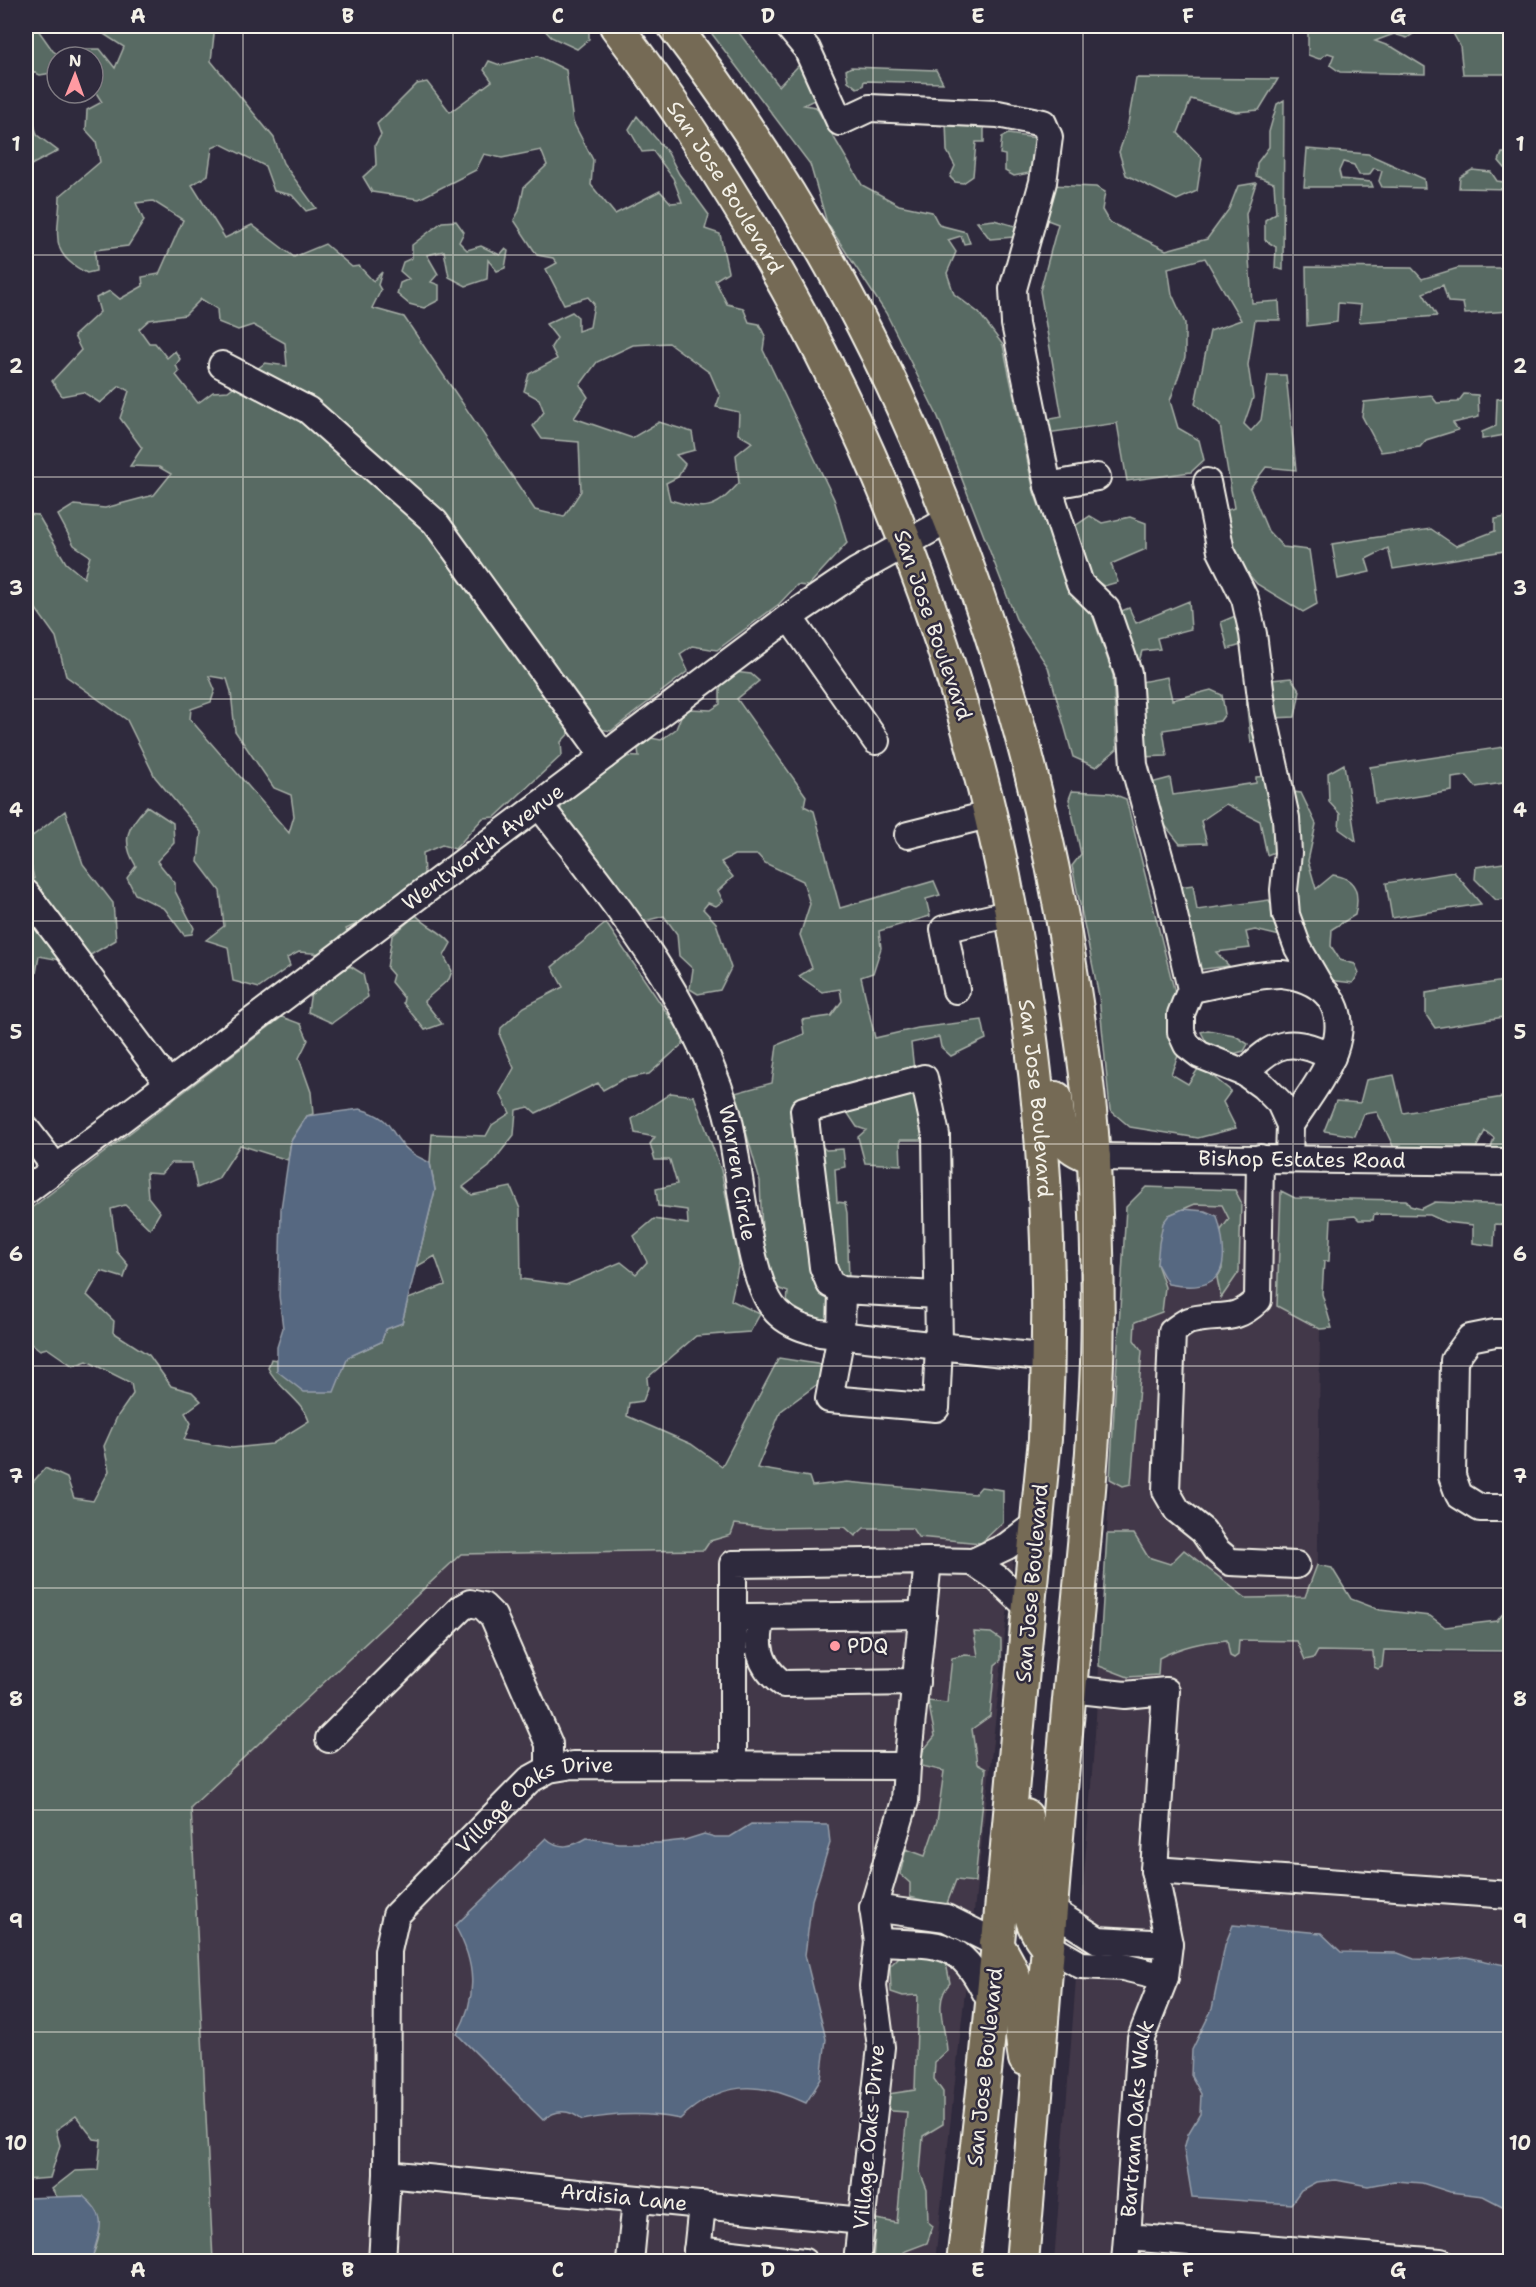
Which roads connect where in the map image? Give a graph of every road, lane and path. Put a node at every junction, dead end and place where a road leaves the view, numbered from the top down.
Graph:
1 (616, 26) edge
2 (674, 26) edge
3 (788, 26) edge
4 (222, 365) dead end
5 (1097, 477) dead end
6 (1207, 482) dead end
7 (1048, 486) junction
8 (950, 519) junction
9 (906, 542) junction
10 (789, 617) junction
11 (876, 741) dead end
12 (604, 756) junction
13 (539, 805) junction
14 (992, 814) junction
15 (908, 835) dead end
16 (26, 893) edge
17 (1012, 913) junction
18 (1320, 986) junction
19 (1191, 989) junction
20 (956, 990) dead end
21 (1332, 1057) junction
22 (1245, 1073) junction
23 (168, 1083) junction
24 (1290, 1125) junction
25 (26, 1129) edge
26 (1094, 1157) junction
27 (1260, 1158) junction
28 (1289, 1159) junction
29 (1510, 1162) edge
30 (56, 1168) junction
31 (26, 1191) edge
32 (842, 1290) junction
33 (937, 1295) junction
34 (1510, 1333) edge
35 (841, 1335) junction
36 (939, 1346) junction
37 (1049, 1358) junction
38 (1089, 1476) junction
39 (1510, 1508) edge
40 (1036, 1524) junction
41 (928, 1561) junction
42 (974, 1562) junction
43 (1296, 1564) dead end
44 (1030, 1609) junction
45 (923, 1615) junction
46 (733, 1617) junction
47 (763, 1617) junction
48 (916, 1682) junction
49 (1070, 1689) junction
50 (329, 1739) dead end
51 (1016, 1750) junction
52 (733, 1766) junction
53 (907, 1767) junction
54 (549, 1769) junction
55 (1154, 1870) junction
56 (1510, 1895) edge
57 (873, 1908) junction
58 (1051, 1910) junction
59 (878, 1942) junction
60 (996, 1944) junction
61 (1168, 1944) junction
62 (1048, 1946) junction
63 (1165, 1977) junction
64 (991, 2003) junction
65 (1035, 2116) junction
66 (387, 2174) junction
67 (636, 2199) junction
68 (702, 2205) junction
69 (862, 2221) junction
70 (1126, 2249) edge
71 (696, 2256) edge
72 (382, 2262) edge
73 (630, 2262) edge
74 (804, 2262) edge
75 (857, 2262) edge
76 (963, 2262) edge
77 (1022, 2262) edge
78 (1441, 2262) edge

1 - 9 main road, San Jose Boulevard
2 - 8 main road
3 - 7 street
4 - 12 street
5 - 7 street
6 - 18 street
7 - 19 street
8 - 9 street, Wentworth Avenue
8 - 26 main road
9 - 10 street, Wentworth Avenue
9 - 14 main road, San Jose Boulevard
10 - 11 street
10 - 12 street, Wentworth Avenue
12 - 13 street, Wentworth Avenue
13 - 23 street, Wentworth Avenue
13 - 35 street, Warren Circle
14 - 15 street
14 - 17 main road, San Jose Boulevard
16 - 23 street
17 - 20 street
17 - 26 main road
17 - 37 main road, San Jose Boulevard
18 - 19 street
18 - 21 street
19 - 22 street
21 - 22 street
21 - 24 street
22 - 24 street
23 - 30 street, Wentworth Avenue
24 - 28 street
25 - 30 street
26 - 27 street, Bishop Estates Road
26 - 38 main road
27 - 28 street, Bishop Estates Road
27 - 43 street
28 - 29 street, Bishop Estates Road
30 - 31 street, Wentworth Avenue
32 - 33 street
32 - 33 street
32 - 35 street
33 - 36 street
34 - 39 street
35 - 36 street, Warren Circle
35 - 36 street
36 - 37 street, Warren Circle
37 - 38 main road
37 - 40 main road, San Jose Boulevard
38 - 49 main road
40 - 42 street
40 - 44 main road, San Jose Boulevard
41 - 42 street
41 - 45 street
41 - 46 street
42 - 44 street
44 - 51 main road, San Jose Boulevard
45 - 47 street
45 - 48 street
46 - 47 street
46 - 52 street
47 - 48 street
48 - 53 street
49 - 55 street, Bartram Oaks Walk
49 - 58 main road
50 - 54 street
51 - 60 main road, San Jose Boulevard
51 - 62 main road
52 - 53 street, Village Oaks Drive
52 - 54 street, Village Oaks Drive
53 - 57 street, Village Oaks Drive
54 - 66 street, Village Oaks Drive
55 - 56 street
55 - 61 street, Bartram Oaks Walk
57 - 59 street, Village Oaks Drive
57 - 60 street
58 - 61 street
58 - 62 main road
59 - 64 street
59 - 69 street, Village Oaks Drive
60 - 64 main road, San Jose Boulevard
60 - 65 main road
61 - 63 street, Bartram Oaks Walk
62 - 63 street
62 - 65 main road
63 - 70 street, Bartram Oaks Walk
64 - 76 main road, San Jose Boulevard
65 - 77 main road
66 - 67 street, Ardisia Lane
66 - 72 street, Village Oaks Drive
67 - 68 street, Ardisia Lane
67 - 73 street
68 - 69 street, Ardisia Lane
68 - 71 street
69 - 75 street, Village Oaks Drive
70 - 78 street, Bartram Oaks Walk
71 - 74 street

